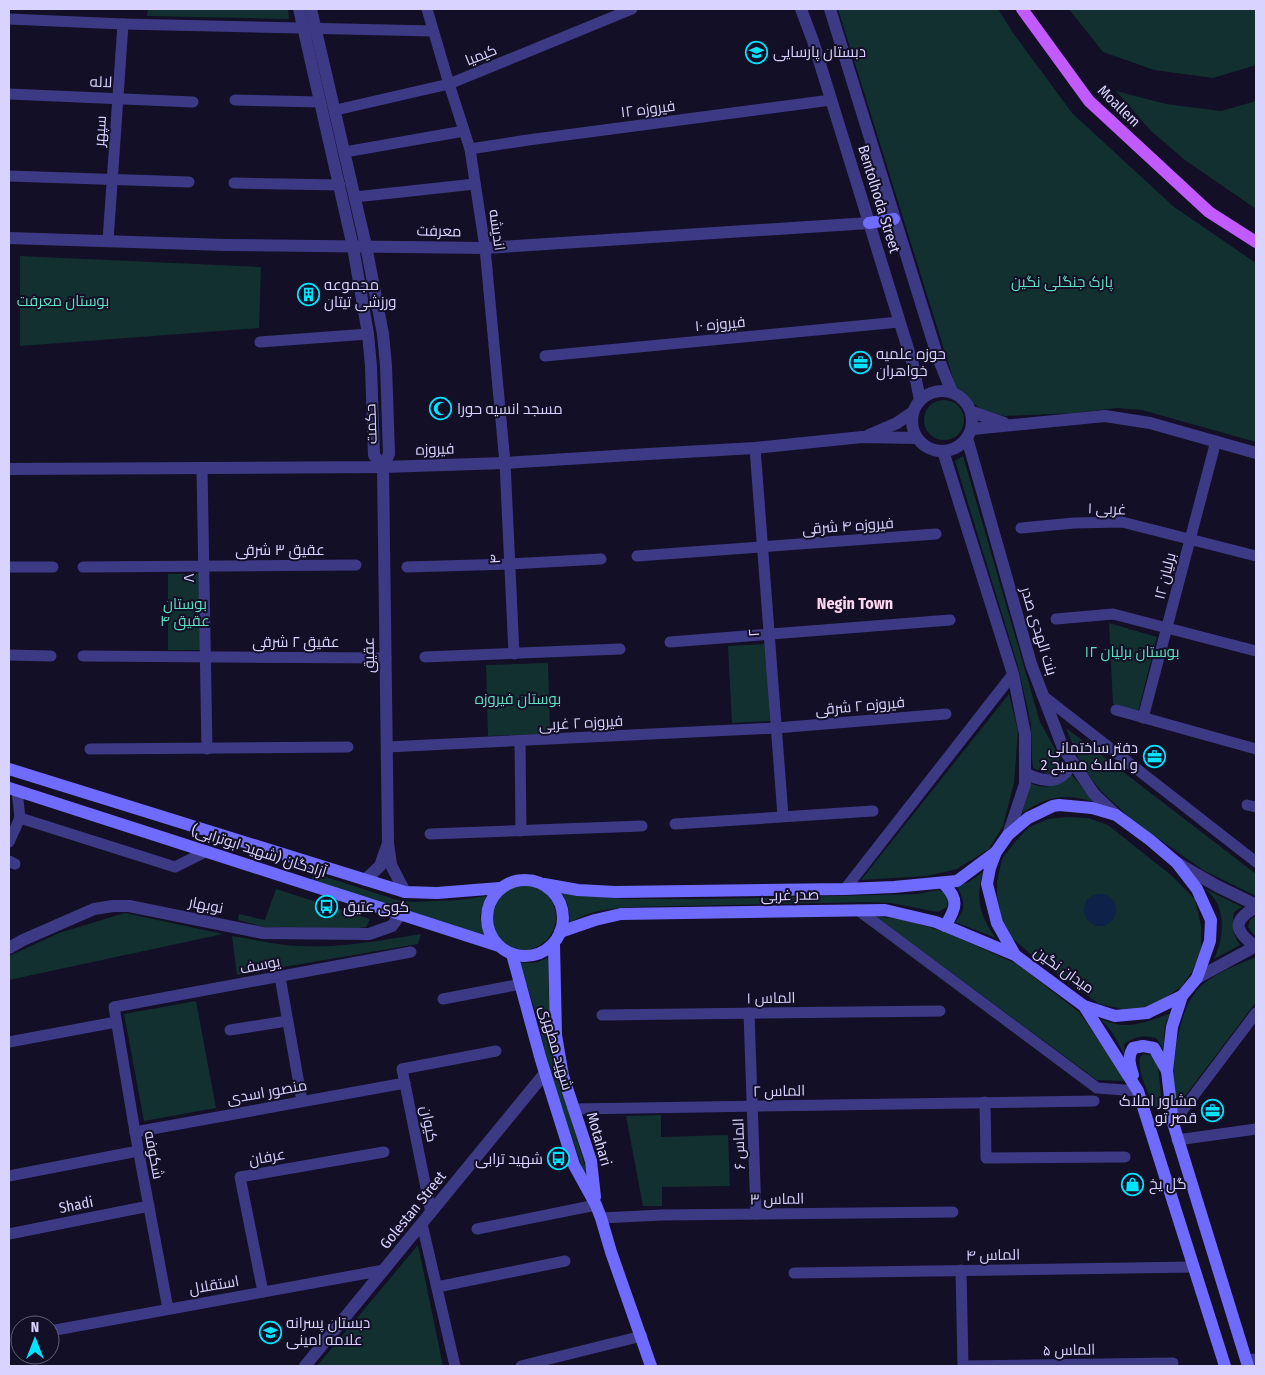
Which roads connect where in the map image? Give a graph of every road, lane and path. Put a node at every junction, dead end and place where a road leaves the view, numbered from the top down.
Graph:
1 (299, 9) edge
2 (311, 9) edge
3 (427, 9) edge
4 (632, 9) edge
5 (801, 9) edge
6 (830, 9) edge
7 (1022, 9) edge
8 (9, 19) edge
9 (123, 24) junction
10 (310, 28) junction
11 (433, 32) junction
12 (448, 84) junction
13 (9, 94) edge
14 (118, 97) junction
15 (235, 100) dead end
16 (831, 100) junction
17 (193, 102) dead end
18 (320, 102) junction
19 (336, 110) junction
20 (464, 131) junction
21 (470, 149) junction
22 (345, 152) junction
23 (9, 176) edge
24 (112, 178) junction
25 (189, 182) dead end
26 (234, 183) dead end
27 (475, 184) junction
28 (340, 186) junction
29 (355, 197) junction
30 (894, 219) junction
31 (869, 223) junction
32 (9, 238) edge
33 (108, 241) junction
34 (1256, 242) edge
35 (360, 247) junction
36 (485, 248) junction
37 (899, 322) junction
38 (368, 334) junction
39 (260, 342) dead end
40 (544, 356) dead end
41 (952, 392) junction
42 (916, 406) junction
43 (972, 412) junction
44 (1011, 425) junction
45 (970, 433) junction
46 (862, 437) junction
47 (917, 438) junction
48 (1216, 441) junction
49 (755, 448) junction
50 (943, 451) junction
51 (1256, 453) edge
52 (505, 463) junction
53 (383, 467) junction
54 (202, 468) junction
55 (9, 469) edge
56 (1021, 528) dead end
57 (936, 534) dead end
58 (1190, 538) junction
59 (762, 547) junction
60 (637, 556) dead end
61 (1256, 556) edge
62 (601, 560) dead end
63 (510, 564) junction
64 (356, 565) dead end
65 (204, 566) junction
66 (9, 567) edge
67 (406, 567) dead end
68 (54, 568) dead end
69 (83, 568) dead end
70 (1056, 619) dead end
71 (950, 620) dead end
72 (1167, 627) junction
73 (769, 634) junction
74 (670, 642) dead end
75 (620, 649) dead end
76 (1256, 651) edge
77 (514, 654) junction
78 (9, 655) edge
79 (51, 656) dead end
80 (83, 656) dead end
81 (206, 656) junction
82 (425, 657) dead end
83 (386, 658) junction
84 (1013, 674) junction
85 (1042, 695) junction
86 (1116, 710) dead end
87 (946, 714) dead end
88 (1143, 718) junction
89 (776, 728) junction
90 (520, 741) junction
91 (387, 746) junction
92 (348, 747) dead end
93 (207, 748) junction
94 (90, 749) dead end
95 (1256, 749) edge
96 (1073, 762) junction
97 (9, 769) edge
98 (1025, 773) junction
99 (13, 789) edge
100 (873, 811) dead end
101 (783, 816) junction
102 (1116, 816) junction
103 (20, 818) junction
104 (675, 824) dead end
105 (642, 826) dead end
106 (521, 831) junction
107 (430, 834) dead end
108 (1008, 835) junction
109 (9, 842) edge
110 (388, 843) junction
111 (207, 851) junction
112 (996, 852) junction
113 (304, 861) junction
114 (1256, 862) edge
115 (1177, 863) junction
116 (295, 880) junction
117 (365, 880) junction
118 (943, 883) junction
119 (544, 884) junction
120 (500, 888) junction
121 (845, 889) junction
122 (405, 892) junction
123 (1256, 906) edge
124 (858, 910) junction
125 (400, 915) junction
126 (945, 926) junction
127 (557, 938) junction
128 (498, 946) junction
129 (1256, 946) edge
130 (9, 948) edge
131 (411, 952) dead end
132 (512, 954) junction
133 (1016, 955) junction
134 (280, 977) junction
135 (1197, 978) junction
136 (521, 984) junction
137 (1182, 996) junction
138 (443, 999) dead end
139 (1084, 1006) junction
140 (114, 1007) joint
141 (940, 1011) dead end
142 (749, 1013) junction
143 (1256, 1013) edge
144 (602, 1015) dead end
145 (287, 1021) junction
146 (116, 1022) junction
147 (230, 1030) dead end
148 (9, 1042) edge
149 (496, 1051) dead end
150 (1167, 1071) junction
151 (545, 1073) junction
152 (405, 1083) junction
153 (1138, 1091) junction
154 (302, 1101) junction
155 (1094, 1101) dead end
156 (985, 1102) junction
157 (752, 1106) junction
158 (573, 1109) junction
159 (1173, 1123) junction
160 (1256, 1129) edge
161 (135, 1132) junction
162 (1177, 1140) junction
163 (138, 1151) junction
164 (384, 1152) dead end
165 (1125, 1157) dead end
166 (9, 1176) edge
167 (596, 1204) junction
168 (149, 1206) junction
169 (954, 1212) dead end
170 (431, 1213) junction
171 (756, 1214) junction
172 (601, 1218) junction
173 (422, 1224) junction
174 (477, 1229) dead end
175 (9, 1234) edge
176 (565, 1261) dead end
177 (1193, 1267) junction
178 (384, 1270) junction
179 (961, 1270) junction
180 (794, 1273) dead end
181 (438, 1288) junction
182 (263, 1292) junction
183 (168, 1309) junction
184 (60, 1329) edge
185 (642, 1336) junction
186 (1250, 1362) edge
187 (1173, 1363) dead end
188 (306, 1366) edge
189 (455, 1366) edge
190 (521, 1366) edge
191 (651, 1366) edge
192 (964, 1366) edge
193 (1225, 1366) edge

1 - 10 street, حکمت
2 - 10 street, حکمت
3 - 11 street, اندیشه
4 - 12 street, کیمیا
5 - 16 street, Bentolhoda Street
6 - 30 street, Bentolhoda Street
7 - 34 main road
8 - 9 street
9 - 10 street
9 - 14 street, سپهر
10 - 11 street
10 - 18 street, حکمت
10 - 19 street, حکمت
11 - 12 street, اندیشه
12 - 19 street, کیمیا
12 - 20 street, اندیشه
13 - 14 street, لاله
14 - 17 street, لاله
14 - 24 street, سپهر
15 - 18 street
16 - 21 street, فیروزه ۱۲
16 - 31 street, Bentolhoda Street
18 - 28 street, حکمت
19 - 22 street, حکمت
20 - 21 street, اندیشه
20 - 22 street
21 - 27 street, اندیشه
22 - 29 street, حکمت
23 - 24 street
24 - 25 street
24 - 33 street, سپهر
26 - 28 street
27 - 29 street
27 - 36 street, اندیشه
28 - 35 street, حکمت
29 - 35 street, حکمت
30 - 31 main road
30 - 41 street, Bentolhoda Street
31 - 36 street, معرفت
31 - 37 street, Bentolhoda Street
32 - 33 street, معرفت
33 - 35 street, معرفت
35 - 36 street, معرفت
35 - 38 street, حکمت
35 - 53 street, حکمت
36 - 52 street, اندیشه
37 - 40 street, فیروزه ۱۰
37 - 42 street, Bentolhoda Street
38 - 39 street
38 - 53 street, حکمت
41 - 42 street
41 - 43 street
42 - 46 street
42 - 47 street
43 - 44 street
43 - 45 street
44 - 45 street
44 - 48 street
45 - 50 street
45 - 85 street, بنت الهدی صدر
46 - 47 street
46 - 49 street, فیروزه
47 - 50 street
48 - 51 street
48 - 58 street, برلیان ۱۲
49 - 52 street, فیروزه
49 - 59 street, ۲
50 - 84 street
52 - 53 street, فیروزه
52 - 63 street, ۴
53 - 54 street, فیروزه
53 - 83 street, عقیق
54 - 55 street, فیروزه
54 - 65 street, ۸
56 - 58 street, ۱ غربی
57 - 59 street, فیروزه ۴ شرقی
58 - 61 street, ۱ غربی
58 - 72 street, برلیان ۱۲
59 - 60 street, فیروزه ۴ شرقی
59 - 73 street, ۲
62 - 63 street
63 - 67 street
63 - 77 street, ۴
64 - 65 street, عقیق ۳ شرقی
65 - 69 street, عقیق ۳ شرقی
65 - 81 street, ۸
66 - 68 street
70 - 72 street
71 - 73 street
72 - 76 street
72 - 88 street, برلیان ۱۲
73 - 74 street
73 - 89 street, ۲
75 - 77 street
77 - 82 street
78 - 79 street
80 - 81 street, عقیق ۲ شرقی
81 - 83 street, عقیق ۲ شرقی
81 - 93 street, ۸
83 - 91 street, عقیق
84 - 98 street
84 - 121 street
85 - 96 street, بنت الهدی صدر
85 - 114 street
86 - 88 street
87 - 89 street, فیروزه ۲ شرقی
88 - 95 street
89 - 90 street, فیروزه ۲ غربی
89 - 101 street, ۲
90 - 91 street, فیروزه ۲ غربی
90 - 106 street
91 - 110 street, عقیق
92 - 93 street
93 - 94 street
96 - 98 street
96 - 102 street, بنت الهدی صدر
97 - 113 main road, آزادگان (شهید ابوترابی)
98 - 108 street
99 - 103 street
99 - 111 main road, آزادگان (شهید ابوترابی)
100 - 101 street
101 - 104 street
102 - 108 main road, میدان نگین
102 - 115 main road, میدان نگین
103 - 109 street
103 - 111 street
105 - 106 street
106 - 107 street
108 - 112 main road, میدان نگین
110 - 117 street
110 - 122 street
111 - 116 main road, آزادگان (شهید ابوترابی)
112 - 118 main road, صدر غربی
112 - 133 main road, میدان نگین
113 - 116 main road
113 - 117 main road, آزادگان (شهید ابوترابی)
115 - 123 street
115 - 135 main road, میدان نگین
116 - 125 main road, آزادگان (شهید ابوترابی)
117 - 122 main road, آزادگان (شهید ابوترابی)
118 - 121 main road, صدر غربی
118 - 126 main road
119 - 120 main road
119 - 121 main road, صدر غربی
119 - 127 main road
120 - 122 main road, آزادگان (شهید ابوترابی)
120 - 128 main road
123 - 129 street
124 - 126 main road, صدر غربی
124 - 127 main road, صدر غربی
124 - 153 street
125 - 128 main road, آزادگان (شهید ابوترابی)
125 - 130 street, نوبهار
126 - 133 main road, صدر غربی
127 - 132 main road
127 - 158 main road, Motahari
128 - 132 main road
129 - 135 street
131 - 134 street, یوسف
132 - 136 main road, شهید مطهری
133 - 139 main road, میدان نگین
134 - 140 street, یوسف
134 - 145 street
135 - 137 main road, میدان نگین
136 - 138 street
136 - 151 main road, شهید مطهری
137 - 139 main road, میدان نگین
137 - 150 main road
139 - 153 main road
140 - 146 street, شکوفه
141 - 142 street, الماس ۱
142 - 144 street, الماس ۱
142 - 157 street, الماس ۶
143 - 159 street
145 - 147 street
145 - 154 street
146 - 148 street
146 - 161 street, شکوفه
149 - 152 street, کیوان
150 - 153 main road
150 - 159 main road
151 - 167 main road, شهید مطهری
151 - 170 street, Golestan Street
152 - 154 street, منصور اسدی
152 - 170 street, کیوان
153 - 177 main road
154 - 161 street, منصور اسدی
155 - 156 street, الماس ۲
156 - 157 street, الماس ۲
156 - 165 street
157 - 158 street, الماس ۲
157 - 171 street, الماس ۶
158 - 167 main road, Motahari
159 - 162 main road
160 - 162 street
161 - 163 street, شکوفه
162 - 186 main road
163 - 166 street
163 - 168 street, شکوفه
164 - 182 street, عرفان
167 - 172 main road, Motahari
167 - 174 street
168 - 175 street, Shadi
168 - 183 street, شکوفه
169 - 171 street, الماس ۳
170 - 173 street, Golestan Street
171 - 172 street, الماس ۳
172 - 185 main road, Motahari
173 - 178 street, Golestan Street
173 - 181 street
176 - 181 street
177 - 179 street, الماس ۴
177 - 193 main road
178 - 182 street, استقلال
178 - 188 street, Golestan Street
179 - 180 street, الماس ۴
179 - 192 street
181 - 189 street
182 - 183 street, استقلال
183 - 184 street, استقلال
185 - 190 street
185 - 191 main road, Motahari
187 - 192 street, الماس ۵

